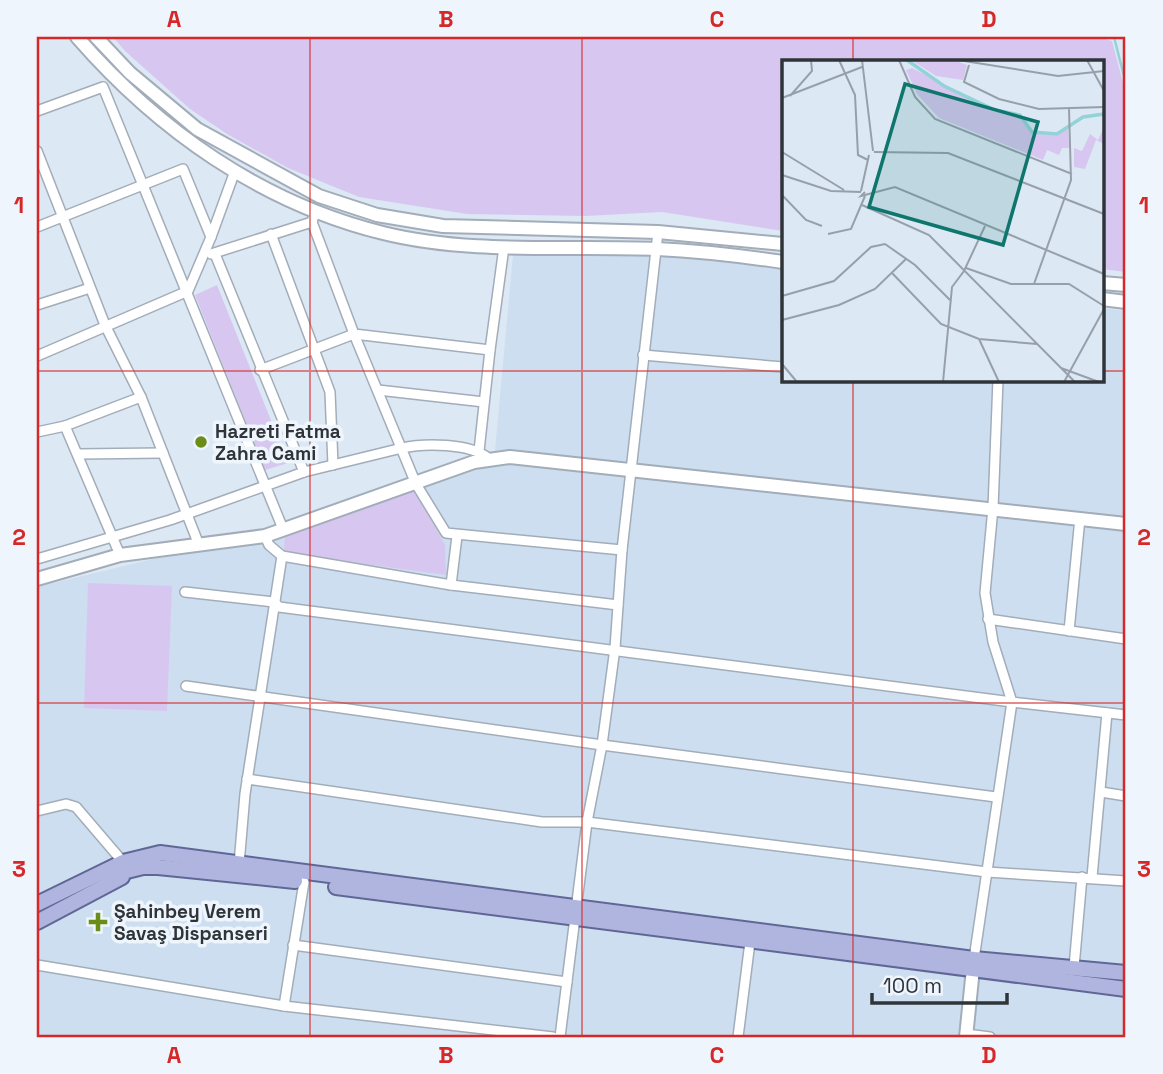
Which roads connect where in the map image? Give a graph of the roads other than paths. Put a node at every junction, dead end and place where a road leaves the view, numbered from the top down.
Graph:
1 (77, 37) edge
2 (96, 37) edge
3 (37, 111) edge
4 (37, 151) edge
5 (236, 171) junction
6 (143, 183) junction
7 (63, 217) junction
8 (313, 217) junction
9 (37, 227) edge
10 (658, 232) junction
11 (271, 234) junction
12 (211, 237) junction
13 (782, 244) edge
14 (504, 247) junction
15 (658, 249) junction
16 (215, 254) junction
17 (202, 257) junction
18 (782, 261) edge
19 (1104, 283) edge
20 (1126, 285) edge
21 (90, 288) junction
22 (188, 291) junction
23 (1104, 299) edge
24 (1126, 302) edge
25 (37, 305) edge
26 (105, 326) junction
27 (354, 334) junction
28 (314, 348) junction
29 (490, 350) junction
30 (643, 355) junction
31 (37, 356) edge
32 (782, 367) edge
33 (260, 370) junction
34 (998, 382) edge
35 (377, 390) junction
36 (141, 397) junction
37 (484, 402) junction
38 (65, 426) junction
39 (37, 432) edge
40 (402, 448) junction
41 (163, 453) junction
42 (78, 454) junction
43 (483, 455) junction
44 (333, 466) junction
45 (633, 468) junction
46 (304, 472) junction
47 (416, 484) junction
48 (266, 488) junction
49 (993, 508) junction
50 (187, 513) junction
51 (1080, 518) junction
52 (1126, 524) edge
53 (283, 528) junction
54 (114, 535) junction
55 (265, 536) junction
56 (457, 536) junction
57 (200, 545) junction
58 (622, 550) junction
59 (120, 555) junction
60 (282, 556) junction
61 (37, 561) edge
62 (39, 578) edge
63 (451, 585) junction
64 (185, 592) dead end
65 (274, 602) junction
66 (618, 605) junction
67 (988, 619) junction
68 (1069, 631) junction
69 (1126, 639) edge
70 (615, 648) junction
71 (186, 686) dead end
72 (260, 696) junction
73 (1012, 702) junction
74 (1107, 713) junction
75 (1126, 715) edge
76 (602, 745) junction
77 (247, 779) junction
78 (1101, 792) junction
79 (1126, 796) edge
80 (996, 797) junction
81 (37, 811) edge
82 (586, 822) junction
83 (140, 856) junction
84 (123, 862) junction
85 (239, 864) junction
86 (158, 867) junction
87 (987, 872) junction
88 (1087, 877) junction
89 (99, 879) junction
90 (1126, 881) edge
91 (304, 882) junction
92 (37, 904) edge
93 (37, 912) edge
94 (577, 912) junction
95 (37, 922) edge
96 (750, 942) junction
97 (293, 945) junction
98 (37, 965) edge
99 (974, 965) junction
100 (1074, 967) junction
101 (1126, 973) edge
102 (567, 982) junction
103 (1126, 989) edge
104 (284, 1006) junction
105 (966, 1036) edge
106 (553, 1037) edge
107 (560, 1037) edge
108 (738, 1037) edge
109 (990, 1037) edge

1 - 5 street
2 - 10 street
3 - 6 street
4 - 7 street
5 - 8 street
5 - 12 street
6 - 7 street
6 - 12 street
6 - 22 street
7 - 9 street
7 - 21 street
8 - 11 street
8 - 14 street
8 - 27 street
10 - 13 street
10 - 15 street
11 - 16 street
11 - 28 street
12 - 17 street
14 - 15 street
14 - 29 street
15 - 18 street
15 - 30 street
16 - 17 street
16 - 33 street
17 - 22 street
19 - 20 street
21 - 25 street
21 - 26 street
22 - 26 street
22 - 48 street
23 - 24 street
26 - 31 street
26 - 36 street
27 - 28 street
27 - 29 street
27 - 35 street
28 - 33 street
28 - 44 street
29 - 37 street
30 - 32 street
30 - 45 street
33 - 46 street
34 - 49 street
35 - 37 street
35 - 40 street
36 - 38 street
36 - 41 street
37 - 43 street
38 - 39 street
38 - 42 street
40 - 43 street
40 - 44 street
40 - 47 street
41 - 42 street
41 - 50 street
42 - 54 street
43 - 45 street
43 - 47 street
44 - 46 street
45 - 49 street
45 - 58 street
46 - 48 street
47 - 53 street
47 - 56 street
48 - 50 street
48 - 53 street
49 - 51 street
49 - 67 street
50 - 54 street
50 - 57 street
51 - 52 street
51 - 68 street
53 - 55 street
54 - 59 street
54 - 61 street
55 - 57 street
55 - 60 street
56 - 58 street
56 - 63 street
57 - 59 street
58 - 66 street
59 - 62 street
60 - 63 street
60 - 65 street
61 - 62 street
63 - 66 street
64 - 65 street
65 - 70 street
65 - 72 street
66 - 70 street
67 - 68 street
67 - 73 street
68 - 69 street
70 - 73 street
70 - 76 street
71 - 72 street
72 - 76 street
72 - 77 street
73 - 74 street
73 - 80 street
74 - 75 street
74 - 78 street
76 - 80 street
76 - 82 street
77 - 82 street
77 - 85 street
78 - 79 street
78 - 88 street
80 - 87 street
81 - 84 street
82 - 87 street
82 - 94 street
83 - 84 main road
83 - 85 main road
83 - 89 main road
84 - 92 main road
85 - 94 main road
86 - 89 main road
86 - 91 main road
86 - 95 main road
87 - 88 street
87 - 99 street
88 - 90 street
88 - 100 street
89 - 93 main road
91 - 94 main road
91 - 97 street
94 - 96 main road
94 - 99 main road
94 - 102 street
96 - 99 main road
96 - 108 street
97 - 102 street
97 - 104 street
98 - 104 street
99 - 100 main road
99 - 103 main road
99 - 105 street
100 - 101 main road
102 - 107 street
104 - 106 street
105 - 109 street

